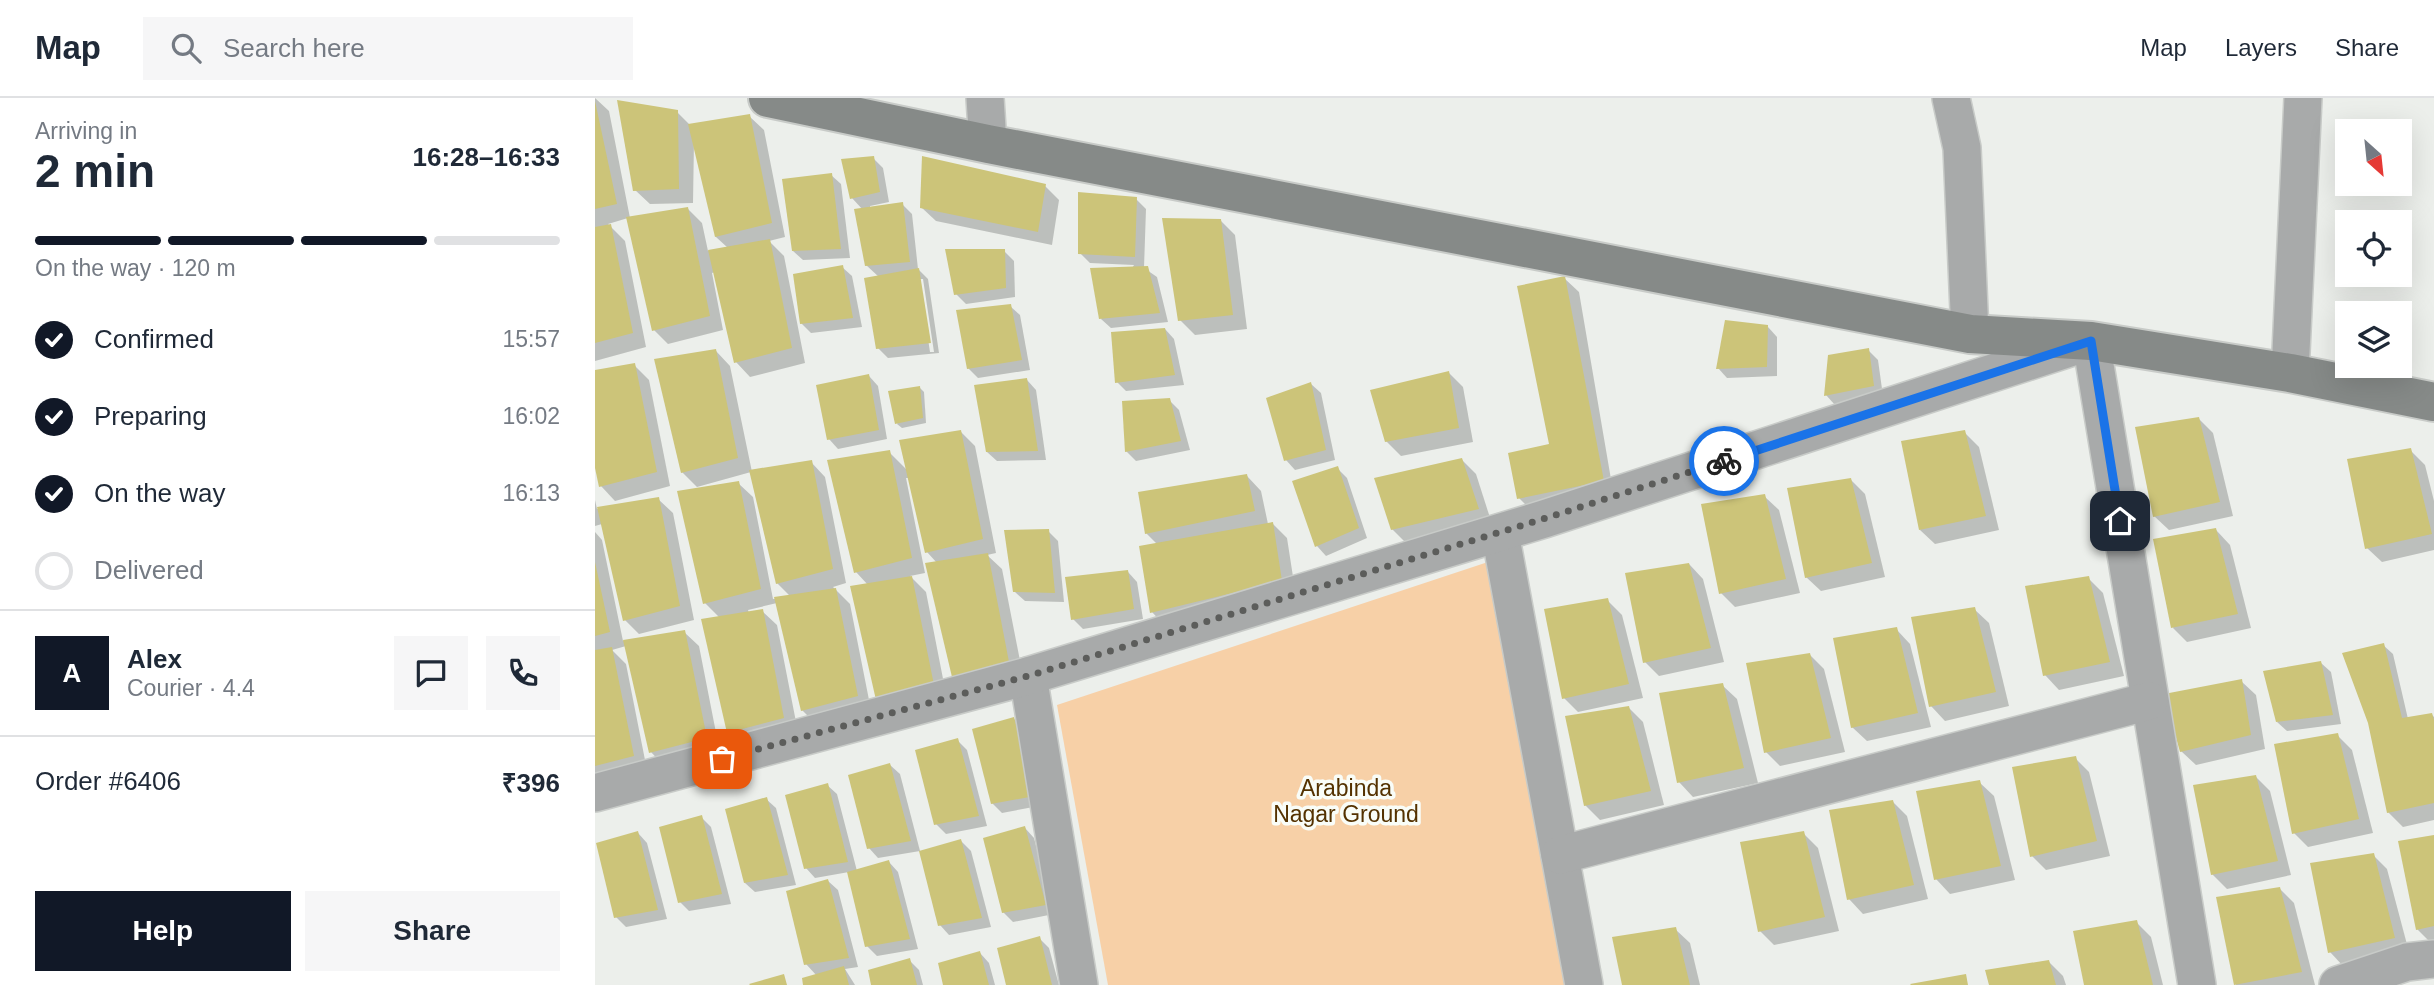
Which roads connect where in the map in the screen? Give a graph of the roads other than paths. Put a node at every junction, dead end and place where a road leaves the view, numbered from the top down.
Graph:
1 (768, 98) edge
2 (985, 98) edge
3 (1951, 98) edge
4 (2303, 98) edge
5 (988, 144) junction
6 (1970, 334) junction
7 (2091, 341) junction
8 (2290, 373) junction
9 (2434, 402) edge
10 (1500, 533) junction
11 (1028, 676) junction
12 (2149, 701) junction
13 (595, 793) edge
14 (1560, 855) junction
15 (2434, 959) edge
16 (1079, 985) edge
17 (1584, 985) edge
18 (2197, 985) edge
19 (2339, 985) edge

1 - 5 main road
2 - 5 street
3 - 6 street
4 - 8 street
5 - 6 main road
6 - 7 main road
7 - 8 main road
7 - 10 street
7 - 12 street
8 - 9 main road
10 - 11 street
10 - 14 street
11 - 13 street
11 - 16 street
12 - 14 street
12 - 18 street
14 - 17 street
15 - 19 street

